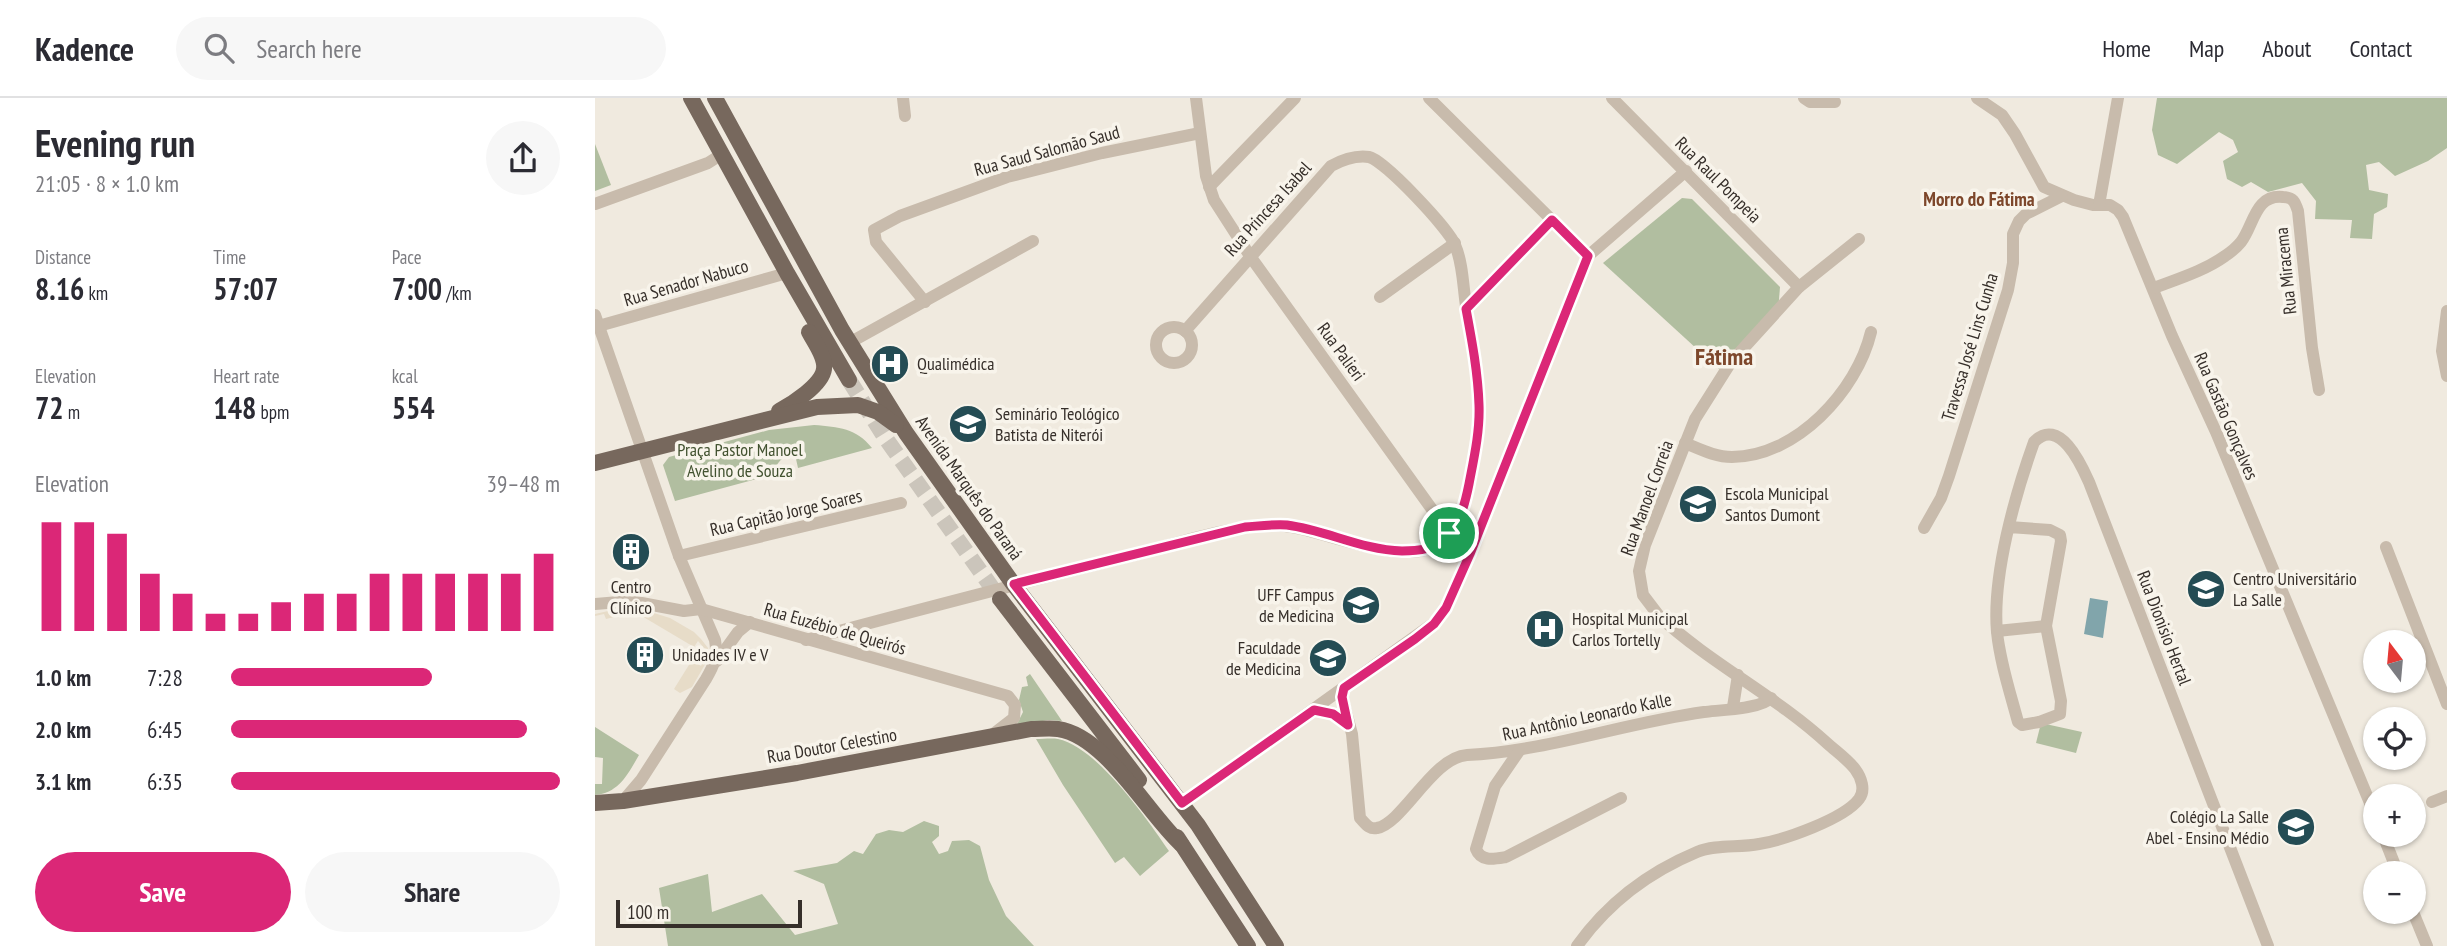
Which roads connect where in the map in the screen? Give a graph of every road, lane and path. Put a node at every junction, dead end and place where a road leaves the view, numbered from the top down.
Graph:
1 (691, 98) edge
2 (715, 98) edge
3 (903, 98) edge
4 (1196, 98) edge
5 (1295, 98) edge
6 (1429, 98) edge
7 (1612, 98) edge
8 (1804, 98) edge
9 (1977, 98) edge
10 (2118, 98) edge
11 (1835, 102) dead end
12 (905, 116) dead end
13 (1200, 133) junction
14 (740, 145) junction
15 (722, 154) junction
16 (1686, 172) junction
17 (1209, 187) junction
18 (2062, 196) junction
19 (595, 204) edge
20 (2099, 205) junction
21 (1552, 220) junction
22 (1859, 239) dead end
23 (1033, 241) dead end
24 (1455, 243) junction
25 (1250, 256) junction
26 (1588, 256) junction
27 (791, 280) junction
28 (1799, 287) junction
29 (2154, 288) junction
30 (1380, 298) dead end
31 (925, 302) junction
32 (1466, 309) junction
33 (2447, 311) edge
34 (596, 323) edge
35 (1185, 331) dead end
36 (1871, 332) dead end
37 (849, 343) junction
38 (2447, 376) edge
39 (849, 380) tunnel mouth
40 (2319, 390) dead end
41 (764, 418) junction
42 (906, 433) junction
43 (1685, 443) junction
44 (642, 451) junction
45 (595, 463) edge
46 (901, 503) dead end
47 (2008, 527) junction
48 (1924, 528) dead end
49 (1449, 533) junction
50 (2386, 547) dead end
51 (678, 556) junction
52 (1014, 584) junction
53 (1000, 599) tunnel mouth
54 (595, 604) edge
55 (701, 609) junction
56 (750, 622) junction
57 (2046, 626) junction
58 (849, 628) junction
59 (1997, 631) junction
60 (806, 640) junction
61 (848, 652) junction
62 (716, 662) junction
63 (1738, 676) junction
64 (1344, 688) junction
65 (1771, 698) junction
66 (2447, 704) edge
67 (1733, 707) junction
68 (1314, 710) junction
69 (1348, 725) junction
70 (989, 737) junction
71 (1519, 751) junction
72 (2363, 786) edge
73 (2447, 796) edge
74 (1621, 798) dead end
75 (623, 801) junction
76 (2432, 802) dead end
77 (595, 803) edge
78 (1182, 803) junction
79 (1181, 844) junction
80 (2418, 924) edge
81 (1248, 946) edge
82 (1276, 946) edge
83 (1577, 946) edge
84 (2268, 946) edge
85 (2427, 946) edge

1 - 15 main road
2 - 14 main road, Avenida Marquês do Paraná
3 - 12 street
4 - 13 street, Rua Palieri
5 - 17 street
6 - 21 street
7 - 16 street, Rua Raul Pompeia
8 - 11 street
9 - 18 street, Rua Gastão Gonçalves
10 - 20 street
13 - 17 street, Rua Palieri
13 - 31 street, Rua Saud Salomão Saud
14 - 15 main road
14 - 37 main road, Avenida Marquês do Paraná
15 - 19 street
15 - 27 main road
16 - 26 street
16 - 28 street, Rua Raul Pompeia
17 - 25 street, Rua Palieri
18 - 20 street, Rua Gastão Gonçalves
18 - 48 street, Travessa José Lins Cunha
20 - 29 street, Rua Gastão Gonçalves
21 - 26 street
21 - 32 street
22 - 28 street, Rua Manoel Correia
23 - 31 street
24 - 25 street, Rua Princesa Isabel
24 - 30 street
24 - 32 street, Rua Princesa Isabel
25 - 35 street, Rua Princesa Isabel
25 - 49 street, Rua Palieri
26 - 64 street
27 - 34 street, Rua Senador Nabuco
27 - 39 main road
27 - 41 main road
28 - 43 street, Rua Manoel Correia
29 - 40 street, Rua Miracema
29 - 72 street, Rua Gastão Gonçalves
31 - 37 street
32 - 49 street, Rua Princesa Isabel
33 - 38 street
34 - 44 street
36 - 43 street
37 - 42 main road, Avenida Marquês do Paraná
41 - 42 main road
41 - 44 main road
42 - 52 main road, Avenida Marquês do Paraná
43 - 63 street, Rua Manoel Correia
44 - 45 main road
44 - 51 street
46 - 51 street, Rua Capitão Jorge Soares
47 - 57 street, Rua Dionisio Hertal
47 - 59 street, Rua Dionisio Hertal
47 - 84 street, Rua Dionisio Hertal
49 - 52 street
50 - 66 street
51 - 55 street
52 - 58 street
52 - 78 main road, Avenida Marquês do Paraná
53 - 79 main road
54 - 55 street, Rua Euzébio de Queirós
55 - 56 street, Rua Euzébio de Queirós
55 - 62 street
56 - 60 street, Rua Euzébio de Queirós
56 - 62 street
57 - 59 street
57 - 59 street, Rua Dionisio Hertal
58 - 60 street
58 - 61 street
60 - 61 street, Rua Euzébio de Queirós
61 - 70 street, Rua Euzébio de Queirós
62 - 75 street
63 - 65 street, Rua Manoel Correia
63 - 67 street
64 - 68 street
64 - 69 street
65 - 67 street, Rua Antônio Leonardo Kalle
65 - 83 street, Rua Manoel Correia
67 - 71 street, Rua Antônio Leonardo Kalle
68 - 69 street
68 - 78 street
69 - 71 street, Rua Antônio Leonardo Kalle
70 - 75 main road, Rua Doutor Celestino
70 - 79 main road, Rua Doutor Celestino
71 - 74 street
73 - 76 street
75 - 77 main road, Rua Doutor Celestino
78 - 82 main road, Avenida Marquês do Paraná
79 - 81 main road
80 - 85 street

